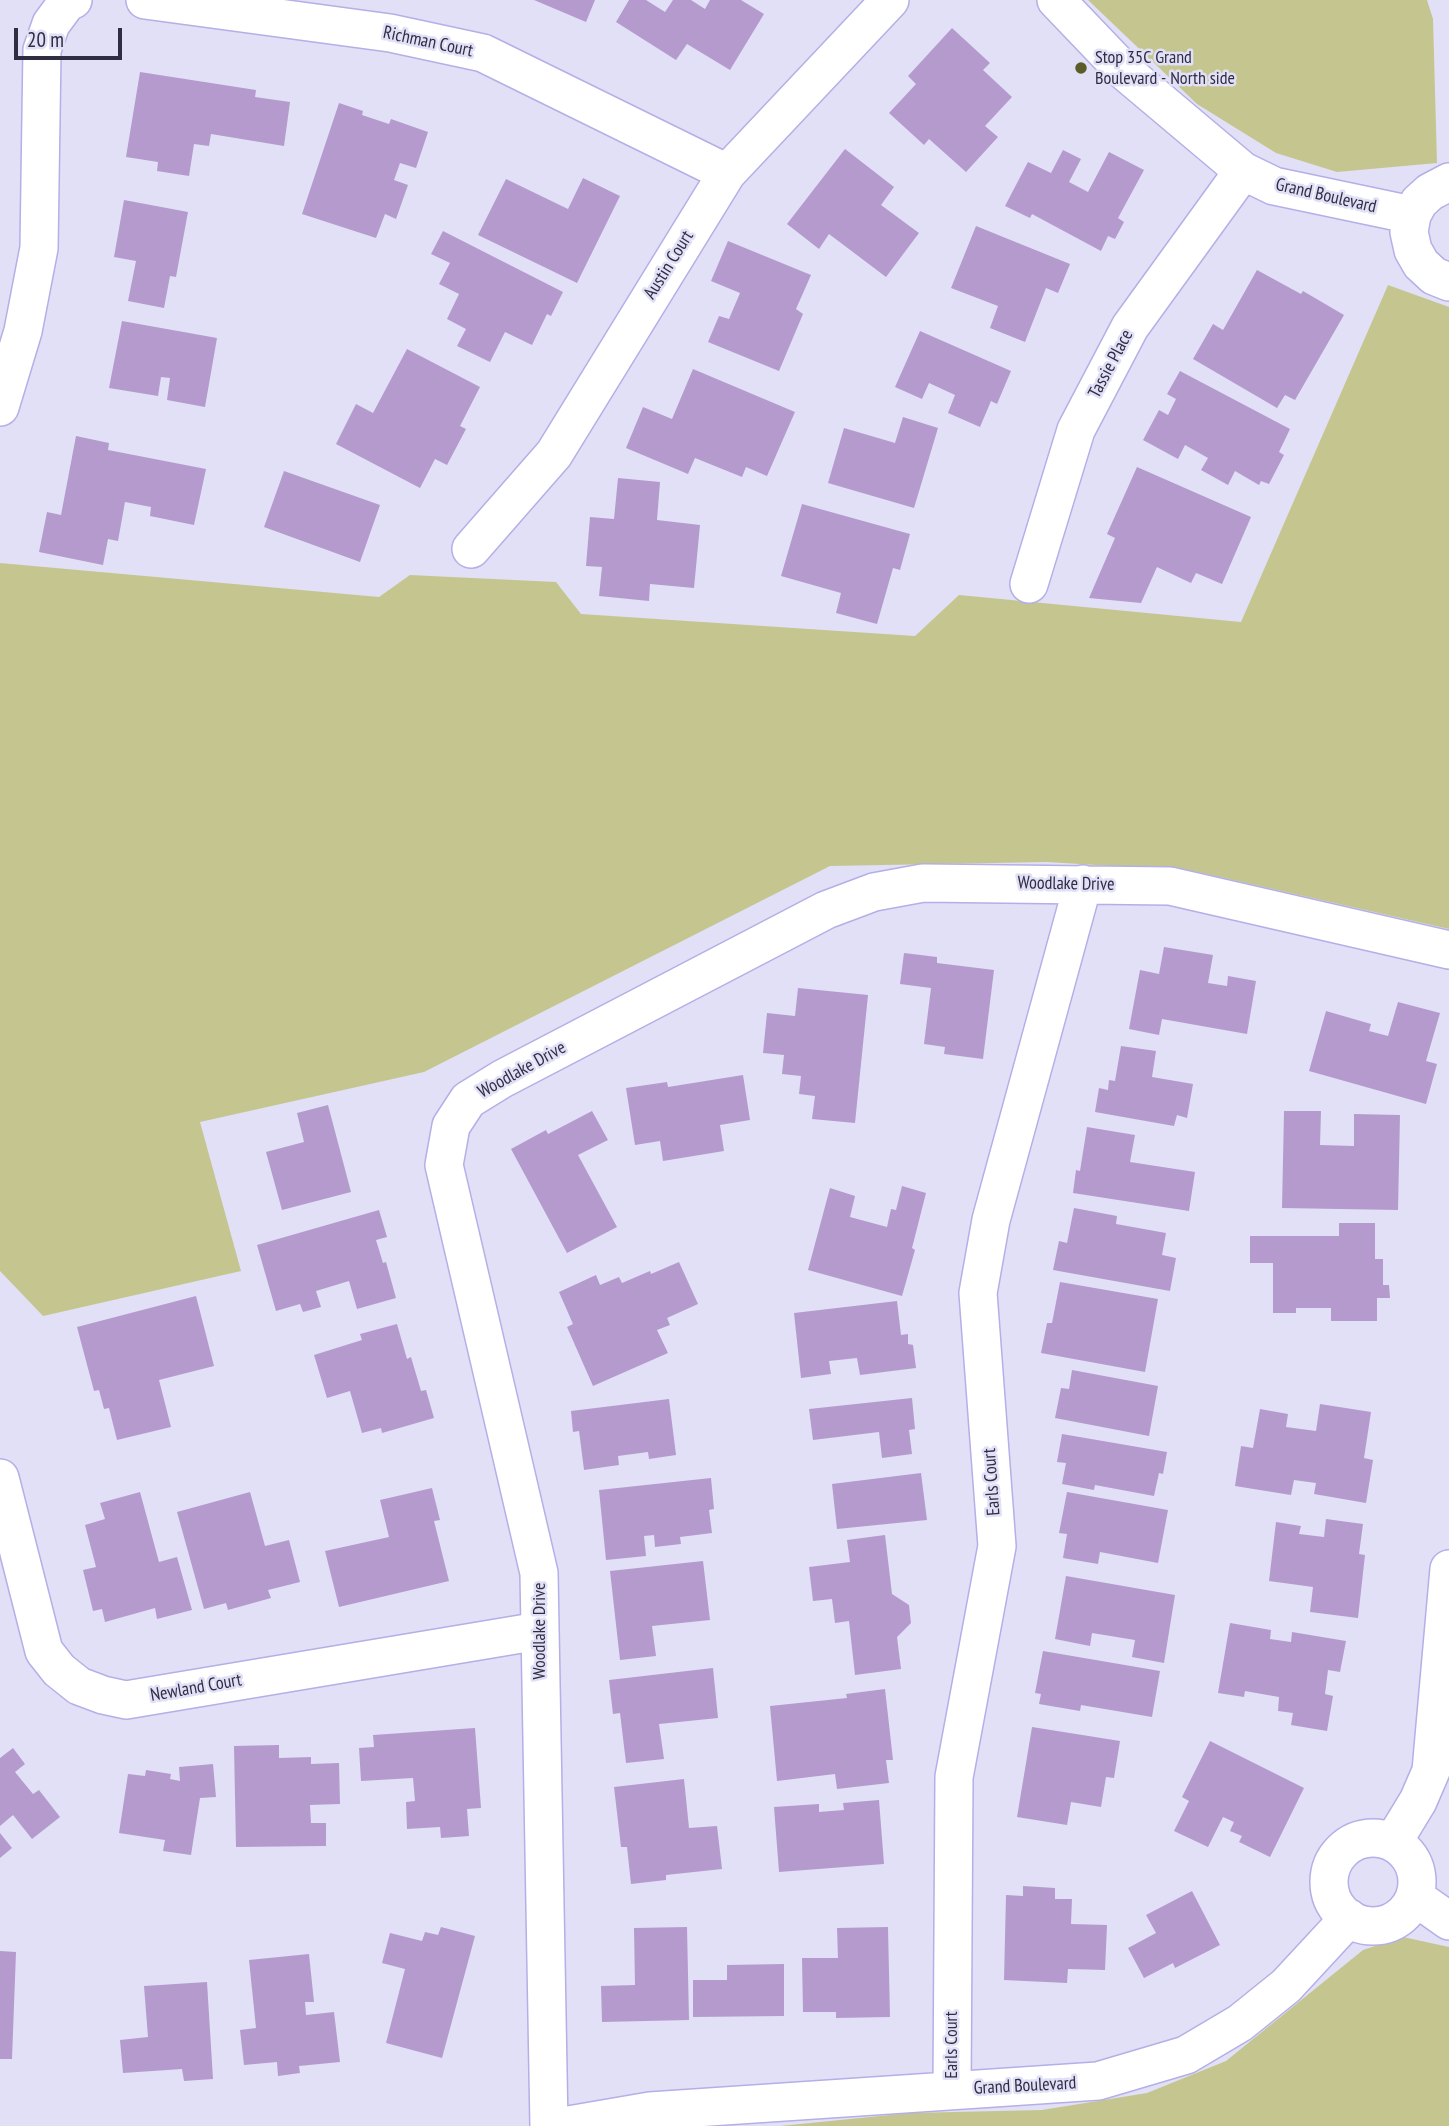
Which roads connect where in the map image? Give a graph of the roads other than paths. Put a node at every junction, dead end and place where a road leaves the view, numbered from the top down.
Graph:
1 (74, 0) edge
2 (145, 0) edge
3 (890, 0) edge
4 (1056, 0) edge
5 (1243, 171) junction
6 (727, 173) junction
7 (1449, 182) edge
8 (1412, 215) junction
9 (1449, 282) edge
10 (0, 407) edge
11 (471, 549) dead end
12 (1030, 584) dead end
13 (1083, 884) junction
14 (1449, 950) edge
15 (0, 1478) edge
16 (1449, 1569) edge
17 (539, 1631) junction
18 (1393, 1842) junction
19 (1415, 1897) junction
20 (1349, 1918) junction
21 (1449, 1921) edge
22 (952, 2090) junction
23 (550, 2126) edge
24 (564, 2126) edge

1 - 10 street
2 - 6 street, Richman Court
3 - 6 street, Austin Court
4 - 5 street, Grand Boulevard
5 - 8 street, Grand Boulevard
5 - 12 street, Tassie Place
6 - 11 street, Austin Court
7 - 8 street
8 - 9 street
13 - 14 street, Woodlake Drive
13 - 17 street, Woodlake Drive
13 - 22 street, Earls Court
15 - 17 street, Newland Court
16 - 18 street
17 - 23 street, Woodlake Drive
18 - 19 street
18 - 20 street
19 - 20 street
19 - 21 street
20 - 22 street, Grand Boulevard
22 - 24 street, Grand Boulevard

